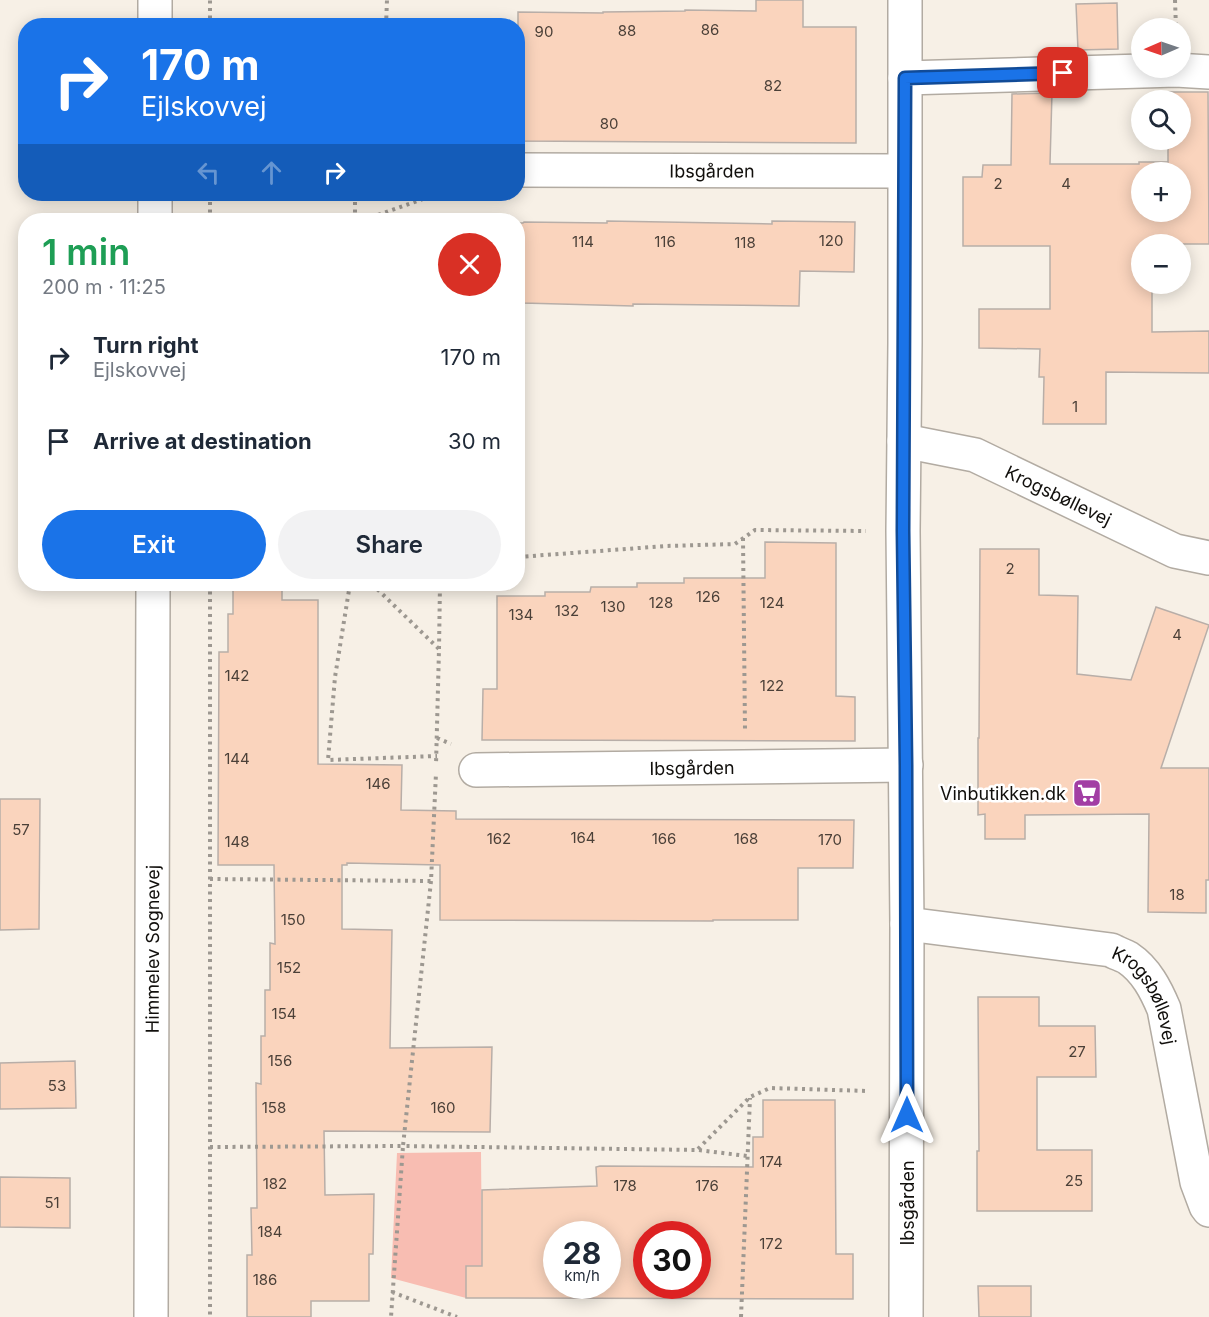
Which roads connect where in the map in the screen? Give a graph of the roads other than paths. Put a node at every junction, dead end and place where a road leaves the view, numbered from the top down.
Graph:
1 (155, 0) edge
2 (905, 0) edge
3 (155, 18) edge
4 (1209, 72) edge
5 (905, 78) junction
6 (525, 170) edge
7 (904, 171) junction
8 (904, 441) junction
9 (1209, 558) edge
10 (153, 591) edge
11 (906, 765) junction
12 (476, 770) dead end
13 (907, 924) junction
14 (1209, 1210) edge
15 (151, 1317) edge
16 (906, 1317) edge

1 - 3 street
2 - 5 street, Ibsgården
4 - 5 street
5 - 7 street, Ibsgården
6 - 7 street, Ibsgården
7 - 8 street, Ibsgården
8 - 9 street, Krogsbøllevej
8 - 11 street, Ibsgården
10 - 15 street, Himmelev Sognevej
11 - 12 street, Ibsgården
11 - 13 street, Ibsgården
13 - 14 street, Krogsbøllevej
13 - 16 street, Ibsgården

